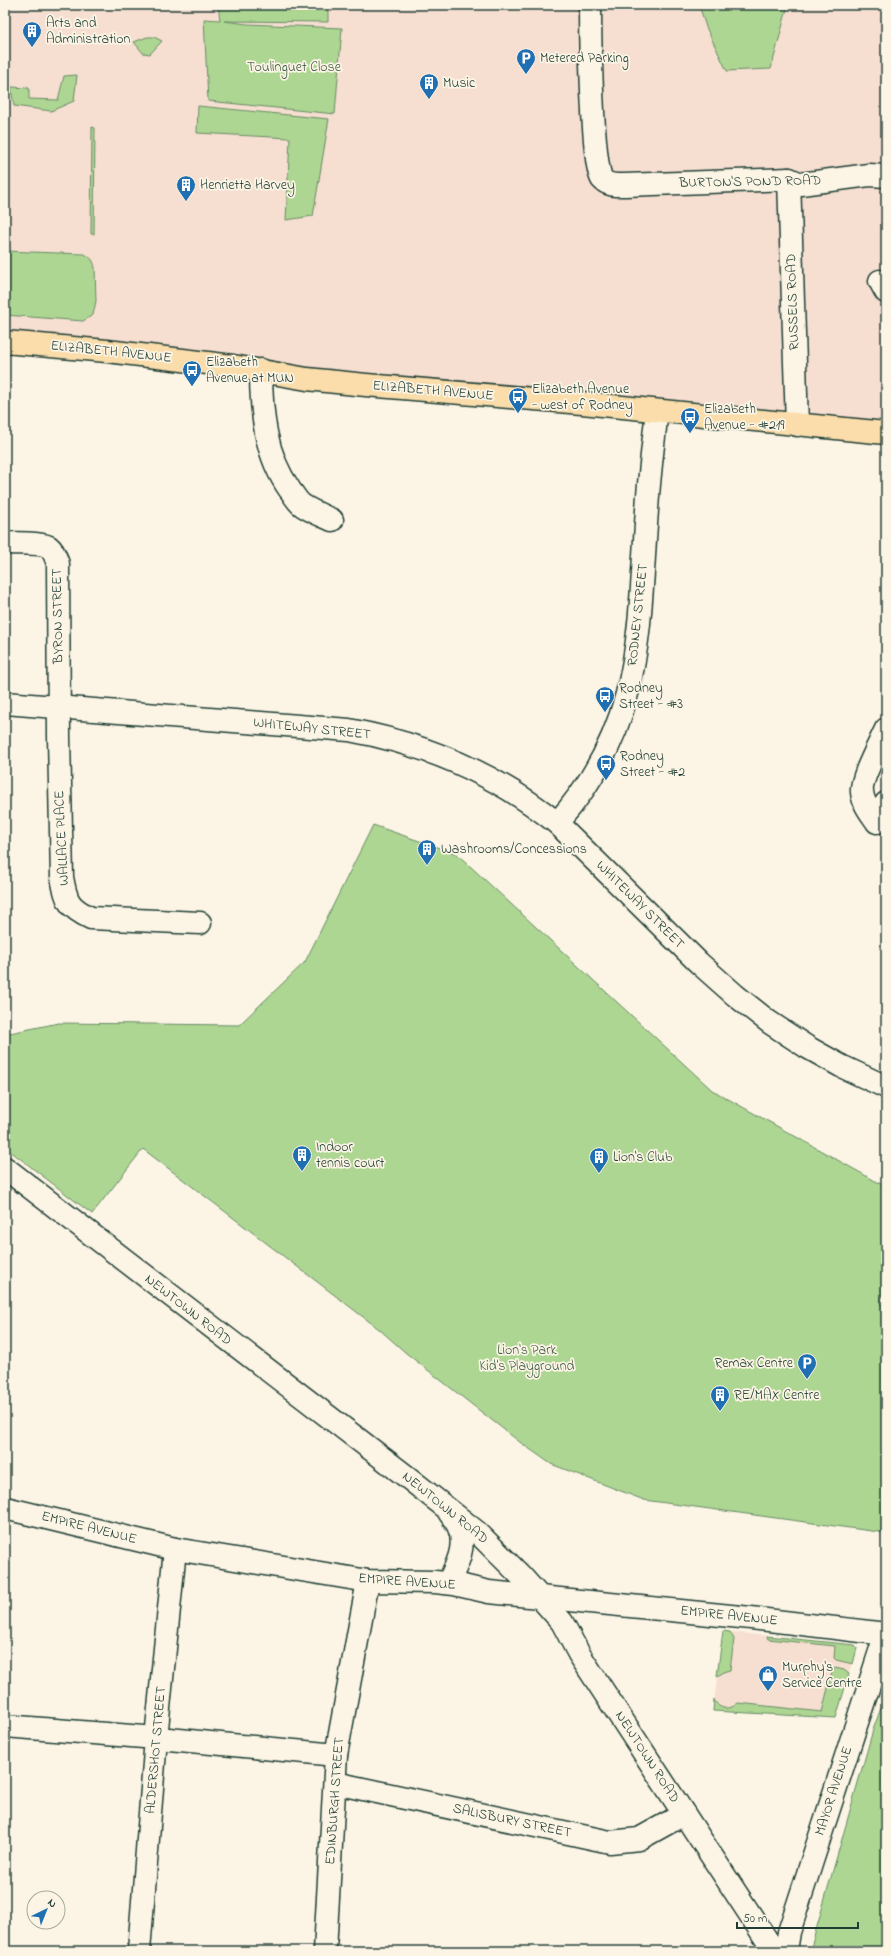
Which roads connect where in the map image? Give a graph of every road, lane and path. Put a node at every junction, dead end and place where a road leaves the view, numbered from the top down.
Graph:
1 (590, 5) edge
2 (886, 176) edge
3 (789, 179) junction
4 (5, 342) edge
5 (261, 370) junction
6 (657, 411) junction
7 (797, 426) junction
8 (886, 433) edge
9 (332, 520) dead end
10 (5, 543) edge
11 (5, 703) edge
12 (60, 708) junction
13 (886, 729) edge
14 (883, 819) edge
15 (556, 823) junction
16 (200, 923) dead end
17 (886, 1087) edge
18 (8, 1175) edge
19 (446, 1507) junction
20 (5, 1508) edge
21 (176, 1549) junction
22 (368, 1581) junction
23 (448, 1583) junction
24 (540, 1597) junction
25 (886, 1634) edge
26 (886, 1681) edge
27 (859, 1714) junction
28 (5, 1726) edge
29 (156, 1738) junction
30 (336, 1755) junction
31 (335, 1783) junction
32 (684, 1814) junction
33 (139, 1951) edge
34 (325, 1951) edge
35 (774, 1951) edge
36 (786, 1951) edge

1 - 3 street, BURTON'S POND ROAD
2 - 3 street, BURTON'S POND ROAD
3 - 7 street, RUSSELS ROAD
4 - 5 main road, ELIZABETH AVENUE
5 - 6 main road, ELIZABETH AVENUE
5 - 9 street
6 - 7 main road, ELIZABETH AVENUE
6 - 15 street, RODNEY STREET
7 - 8 main road, ELIZABETH AVENUE
10 - 12 street, BYRON STREET
11 - 12 street, WHITEWAY STREET
12 - 15 street, WHITEWAY STREET
12 - 16 street, WALLACE PLACE
13 - 14 street
15 - 17 street, WHITEWAY STREET
18 - 19 street, NEWTOWN ROAD
19 - 23 street
19 - 24 street, NEWTOWN ROAD
20 - 21 street, EMPIRE AVENUE
21 - 22 street, EMPIRE AVENUE
21 - 29 street, ALDERSHOT STREET
22 - 23 street, EMPIRE AVENUE
22 - 30 street, EDINBURGH STREET
23 - 24 street, EMPIRE AVENUE
24 - 25 street, EMPIRE AVENUE
24 - 32 street, NEWTOWN ROAD
25 - 27 street, MAYOR AVENUE
26 - 27 street
27 - 36 street, MAYOR AVENUE
28 - 29 street
29 - 30 street
29 - 33 street, ALDERSHOT STREET
30 - 31 street, EDINBURGH STREET
31 - 32 street, SALISBURY STREET
31 - 34 street, EDINBURGH STREET
32 - 35 street, NEWTOWN ROAD

